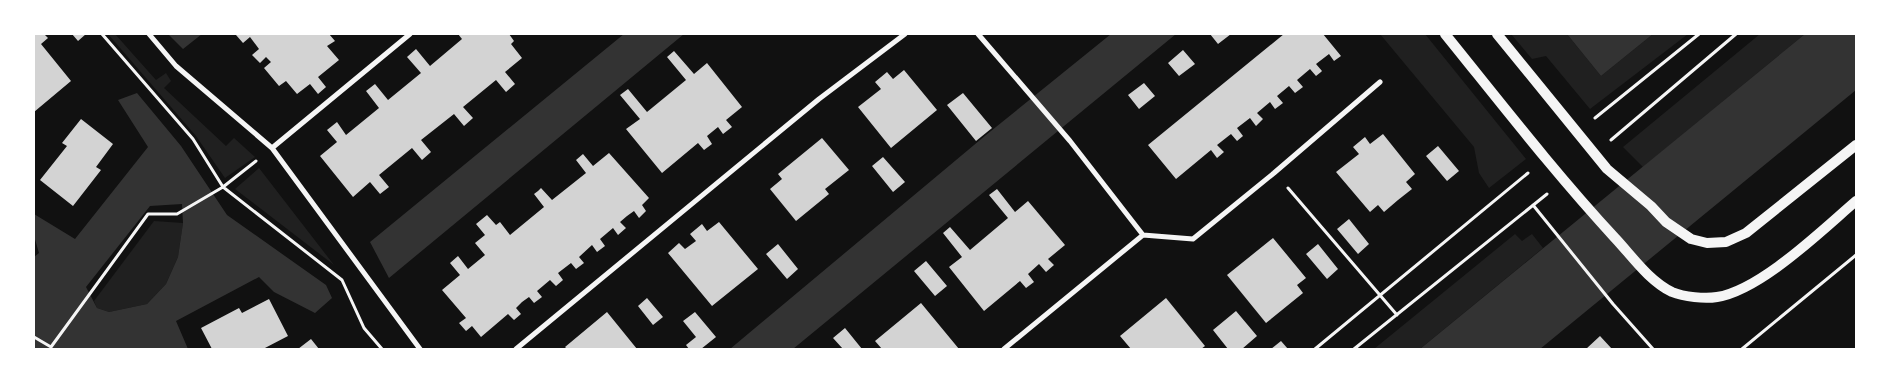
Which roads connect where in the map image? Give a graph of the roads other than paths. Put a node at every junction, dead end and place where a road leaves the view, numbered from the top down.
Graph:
1 (149, 34) edge
2 (410, 34) edge
3 (905, 34) edge
4 (978, 34) edge
5 (1445, 34) edge
6 (1497, 34) edge
7 (1380, 82) dead end
8 (1856, 145) edge
9 (272, 148) junction
10 (1856, 201) edge
11 (1143, 235) junction
12 (420, 349) edge
13 (516, 349) edge
14 (1004, 349) edge

1 - 9 street
2 - 9 street
3 - 13 street
4 - 11 street
5 - 10 main road
6 - 8 main road
7 - 11 street
9 - 12 street
11 - 14 street

